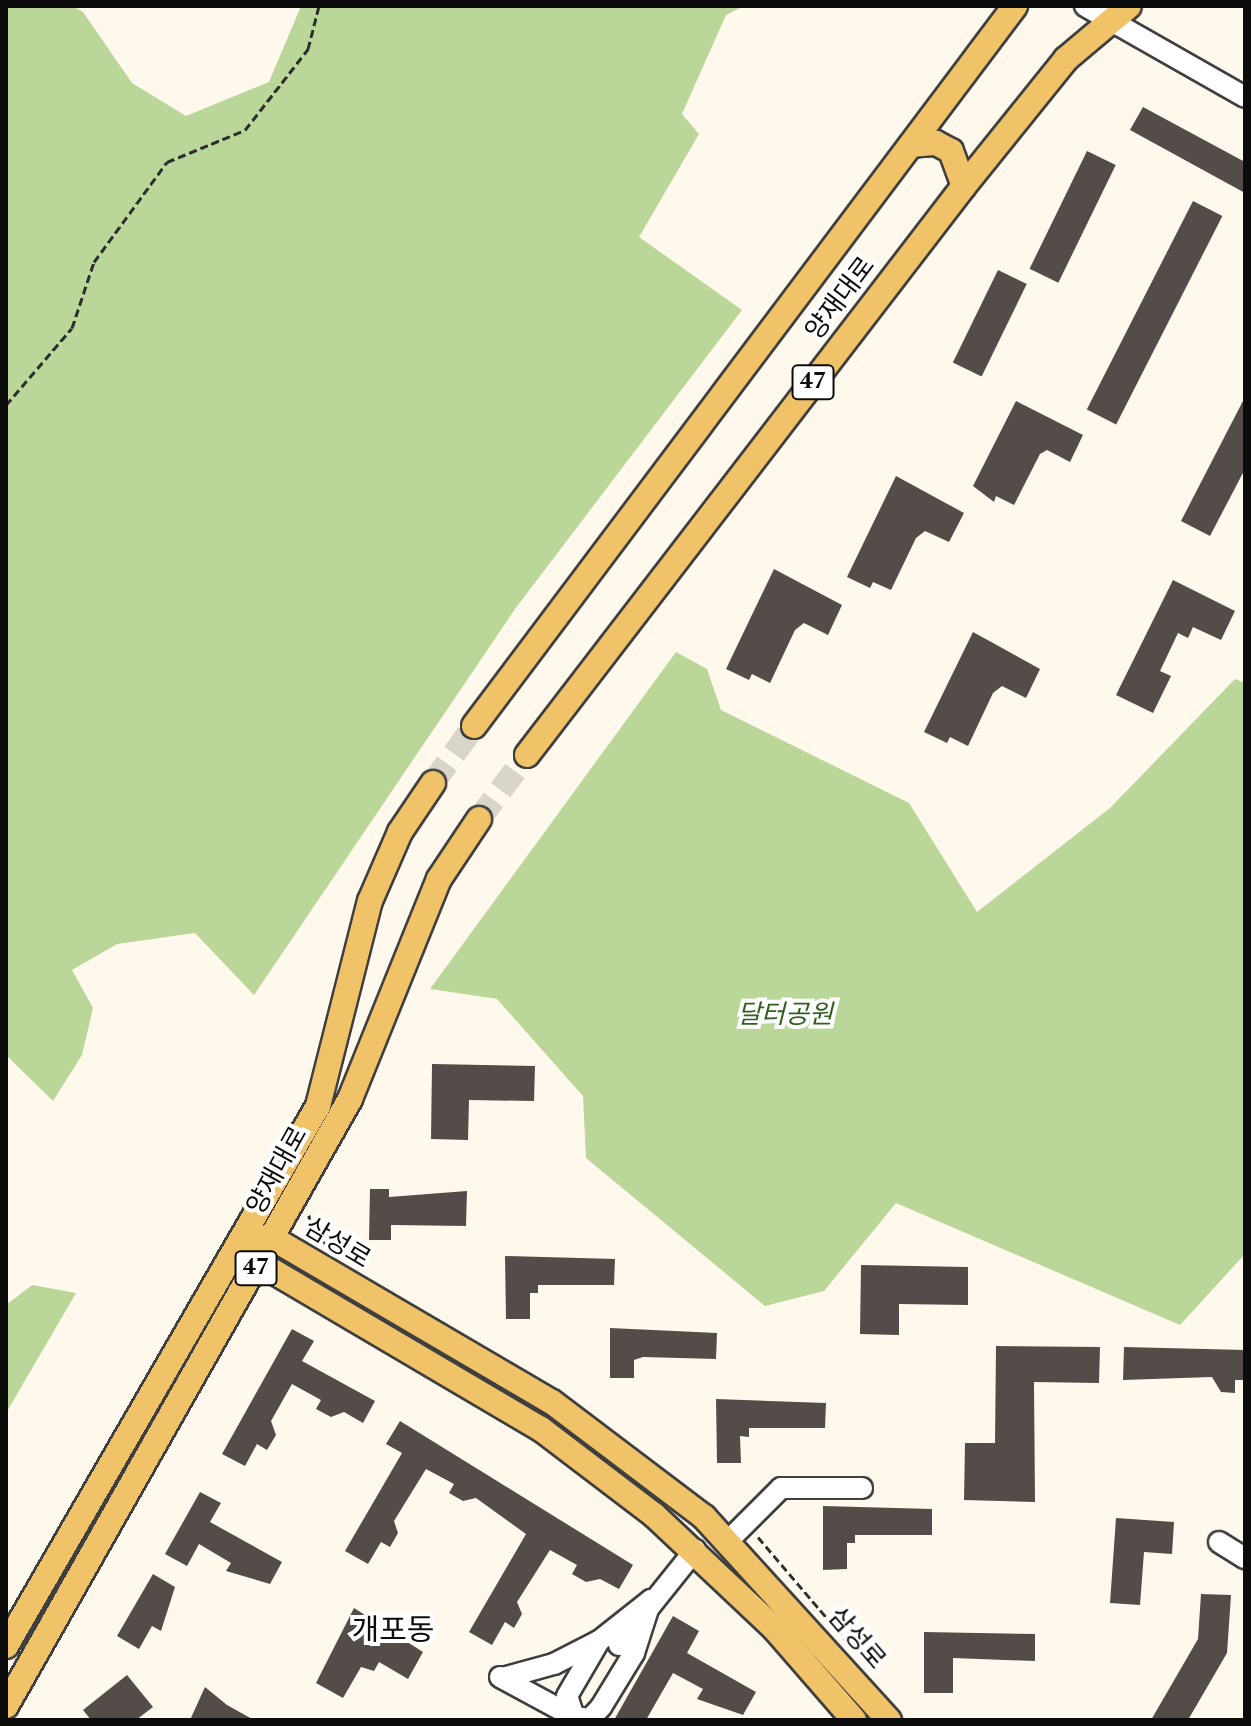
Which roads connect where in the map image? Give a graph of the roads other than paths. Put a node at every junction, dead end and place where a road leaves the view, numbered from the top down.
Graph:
1 (1015, 6) edge
2 (1085, 6) edge
3 (1121, 13) edge
4 (1245, 97) edge
5 (911, 145) junction
6 (964, 186) junction
7 (474, 726) tunnel mouth
8 (527, 755) tunnel mouth
9 (433, 783) tunnel mouth
10 (479, 819) tunnel mouth
11 (243, 1237) junction
12 (272, 1238) junction
13 (259, 1263) junction
14 (862, 1488) dead end
15 (728, 1541) junction
16 (1219, 1542) dead end
17 (695, 1550) junction
18 (1245, 1558) edge
19 (651, 1600) junction
20 (609, 1643) junction
21 (6, 1646) edge
22 (6, 1706) edge
23 (574, 1717) junction
24 (854, 1720) edge
25 (889, 1720) edge

1 - 5 main road, 양재대로 / 47
2 - 3 street
3 - 4 street
3 - 6 main road, 양재대로 / 47
5 - 6 main road
5 - 7 main road, 양재대로 / 47
6 - 8 main road, 양재대로 / 47
9 - 11 main road, 양재대로 / 47
10 - 12 main road, 양재대로 / 47
11 - 12 main road, 삼성로
11 - 13 main road, 삼성로
11 - 21 main road, 양재대로 / 47
12 - 13 main road, 양재대로 / 47
12 - 15 main road, 삼성로
13 - 17 main road, 삼성로
13 - 22 main road, 양재대로 / 47
14 - 15 street
15 - 25 main road, 삼성로
16 - 18 street
17 - 19 street
17 - 24 main road, 삼성로
19 - 20 street
19 - 23 street
20 - 23 street
20 - 23 street

